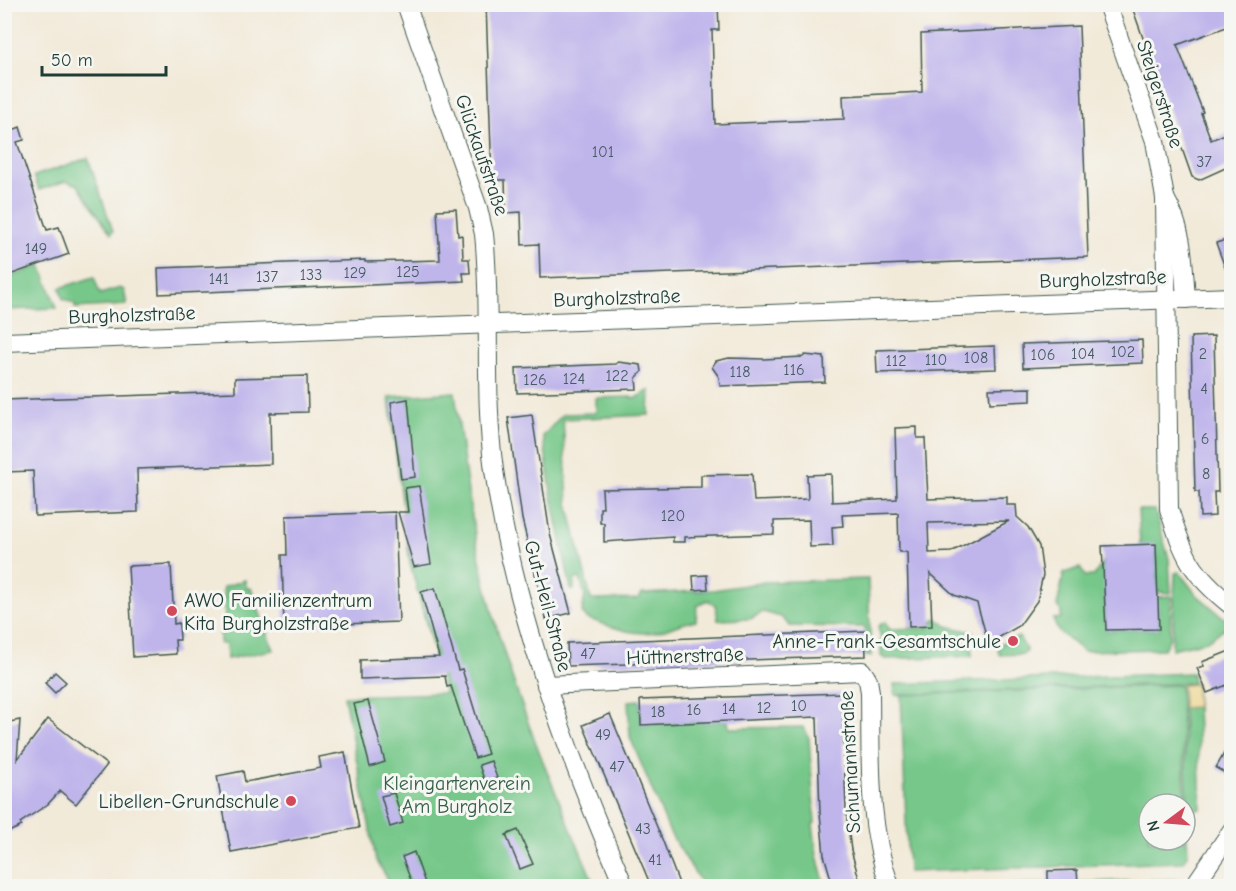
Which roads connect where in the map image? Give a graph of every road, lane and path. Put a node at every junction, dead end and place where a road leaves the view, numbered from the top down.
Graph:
1 (406, 4) edge
2 (1107, 4) edge
3 (1165, 198) junction
4 (1232, 297) edge
5 (1186, 299) junction
6 (1165, 300) junction
7 (487, 325) junction
8 (4, 342) edge
9 (1232, 606) edge
10 (862, 671) joint
11 (546, 685) junction
12 (1232, 830) edge
13 (624, 886) edge
14 (890, 886) edge
15 (1194, 886) edge

1 - 7 street, Glückaufstraße
2 - 3 street, Steigerstraße
3 - 5 street, Steigerstraße
3 - 6 street, Steigerstraße
4 - 5 street, Burgholzstraße
5 - 6 street, Burgholzstraße
6 - 7 street, Burgholzstraße
6 - 9 street, Steigerstraße
7 - 8 street, Burgholzstraße
7 - 11 street, Gut-Heil-Straße
10 - 11 street, Hüttnerstraße
10 - 14 street, Schumannstraße
11 - 13 street, Gut-Heil-Straße
12 - 15 street

